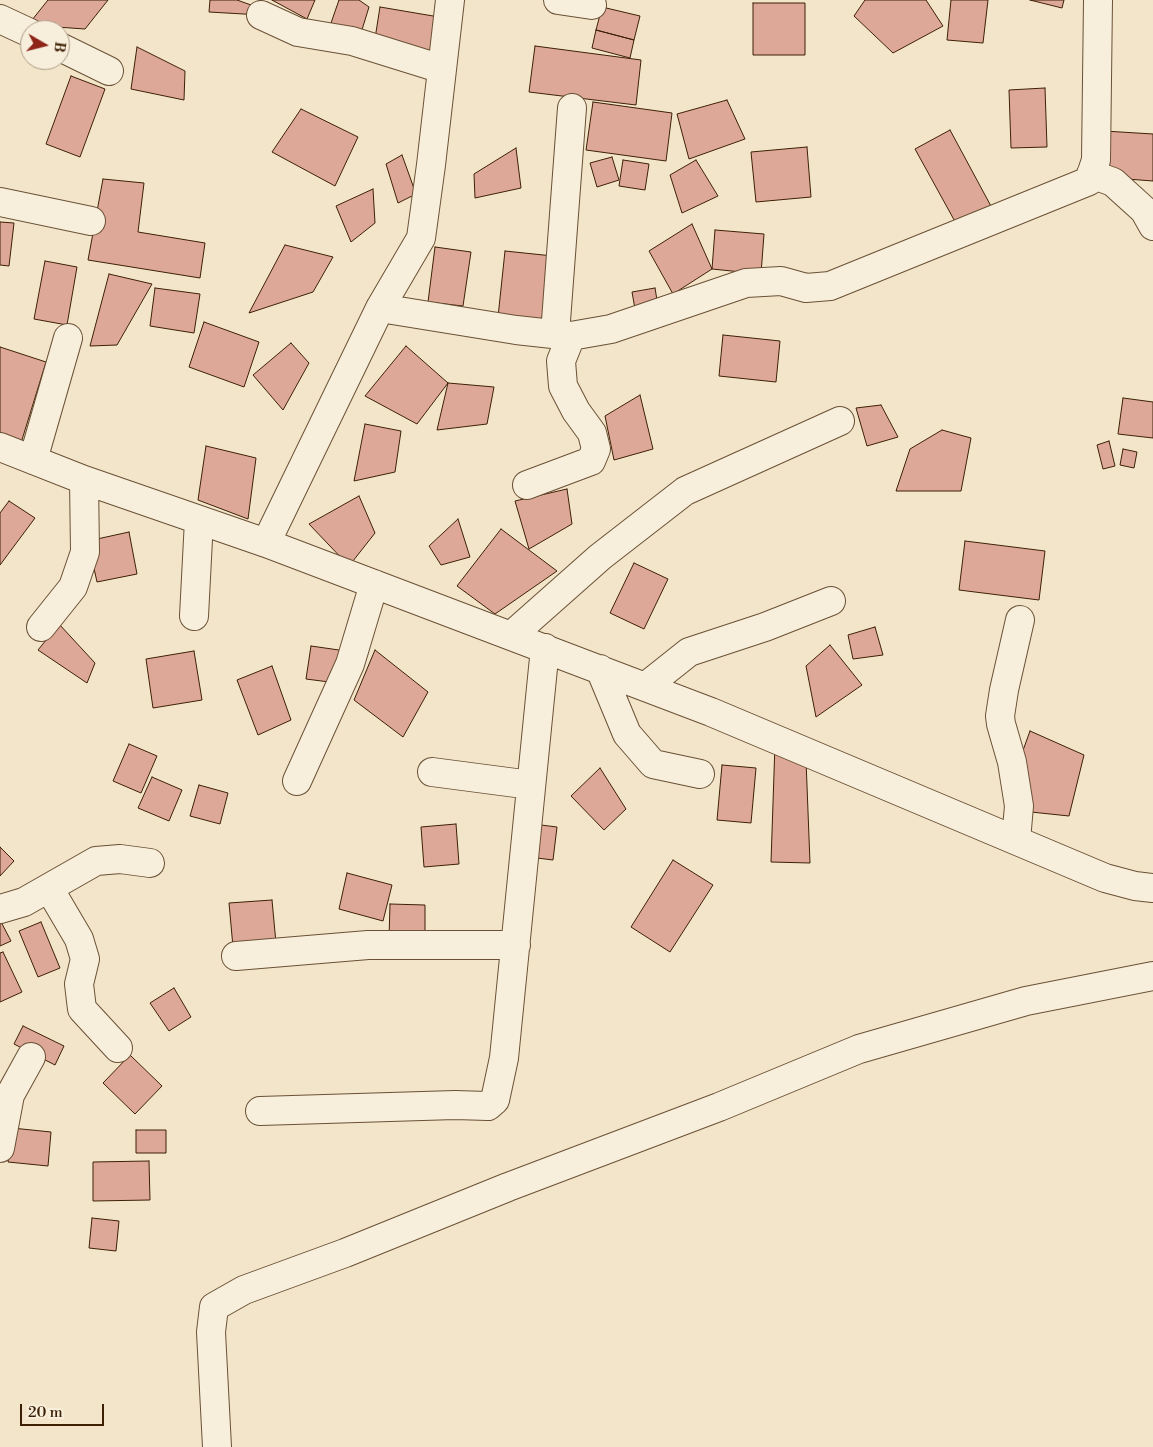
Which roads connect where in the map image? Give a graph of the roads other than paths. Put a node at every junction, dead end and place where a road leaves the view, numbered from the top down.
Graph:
1 (450, 0) edge
2 (558, 0) edge
3 (1098, 0) edge
4 (592, 5) dead end
5 (261, 15) dead end
6 (0, 19) edge
7 (20, 28) edge
8 (70, 52) edge
9 (442, 69) junction
10 (109, 70) dead end
11 (572, 108) dead end
12 (1091, 174) junction
13 (0, 202) edge
14 (91, 221) dead end
15 (1153, 226) edge
16 (380, 308) junction
17 (563, 335) junction
18 (68, 338) dead end
19 (840, 421) dead end
20 (0, 447) edge
21 (32, 460) junction
22 (84, 480) junction
23 (527, 485) dead end
24 (199, 520) junction
25 (266, 543) junction
26 (374, 584) junction
27 (831, 601) dead end
28 (194, 616) dead end
29 (1020, 620) dead end
30 (40, 627) dead end
31 (512, 635) junction
32 (545, 648) junction
33 (600, 669) junction
34 (645, 687) junction
35 (432, 772) dead end
36 (700, 774) dead end
37 (297, 782) dead end
38 (531, 785) junction
39 (1016, 840) junction
40 (150, 863) dead end
41 (49, 888) junction
42 (1153, 888) edge
43 (0, 909) edge
44 (516, 946) junction
45 (236, 956) dead end
46 (1153, 976) edge
47 (118, 1048) dead end
48 (31, 1057) dead end
49 (260, 1111) dead end
50 (0, 1148) edge
51 (217, 1447) edge

1 - 9 street
2 - 4 street
3 - 12 street
5 - 9 street
6 - 7 street
8 - 10 street
9 - 16 street
11 - 17 street
12 - 15 street
12 - 17 street
13 - 14 street
16 - 17 street
16 - 25 street
17 - 23 street
18 - 21 street
19 - 31 street
20 - 21 street
21 - 22 street
22 - 24 street
22 - 30 street
24 - 25 street
24 - 28 street
25 - 26 street
26 - 31 street
26 - 37 street
27 - 34 street
29 - 39 street
31 - 32 street
32 - 33 street
32 - 38 street
33 - 34 street
33 - 36 street
34 - 39 street
35 - 38 street
38 - 44 street
39 - 42 street
40 - 41 street
41 - 43 street
41 - 47 street
44 - 45 street
44 - 49 street
46 - 51 street
48 - 50 street

